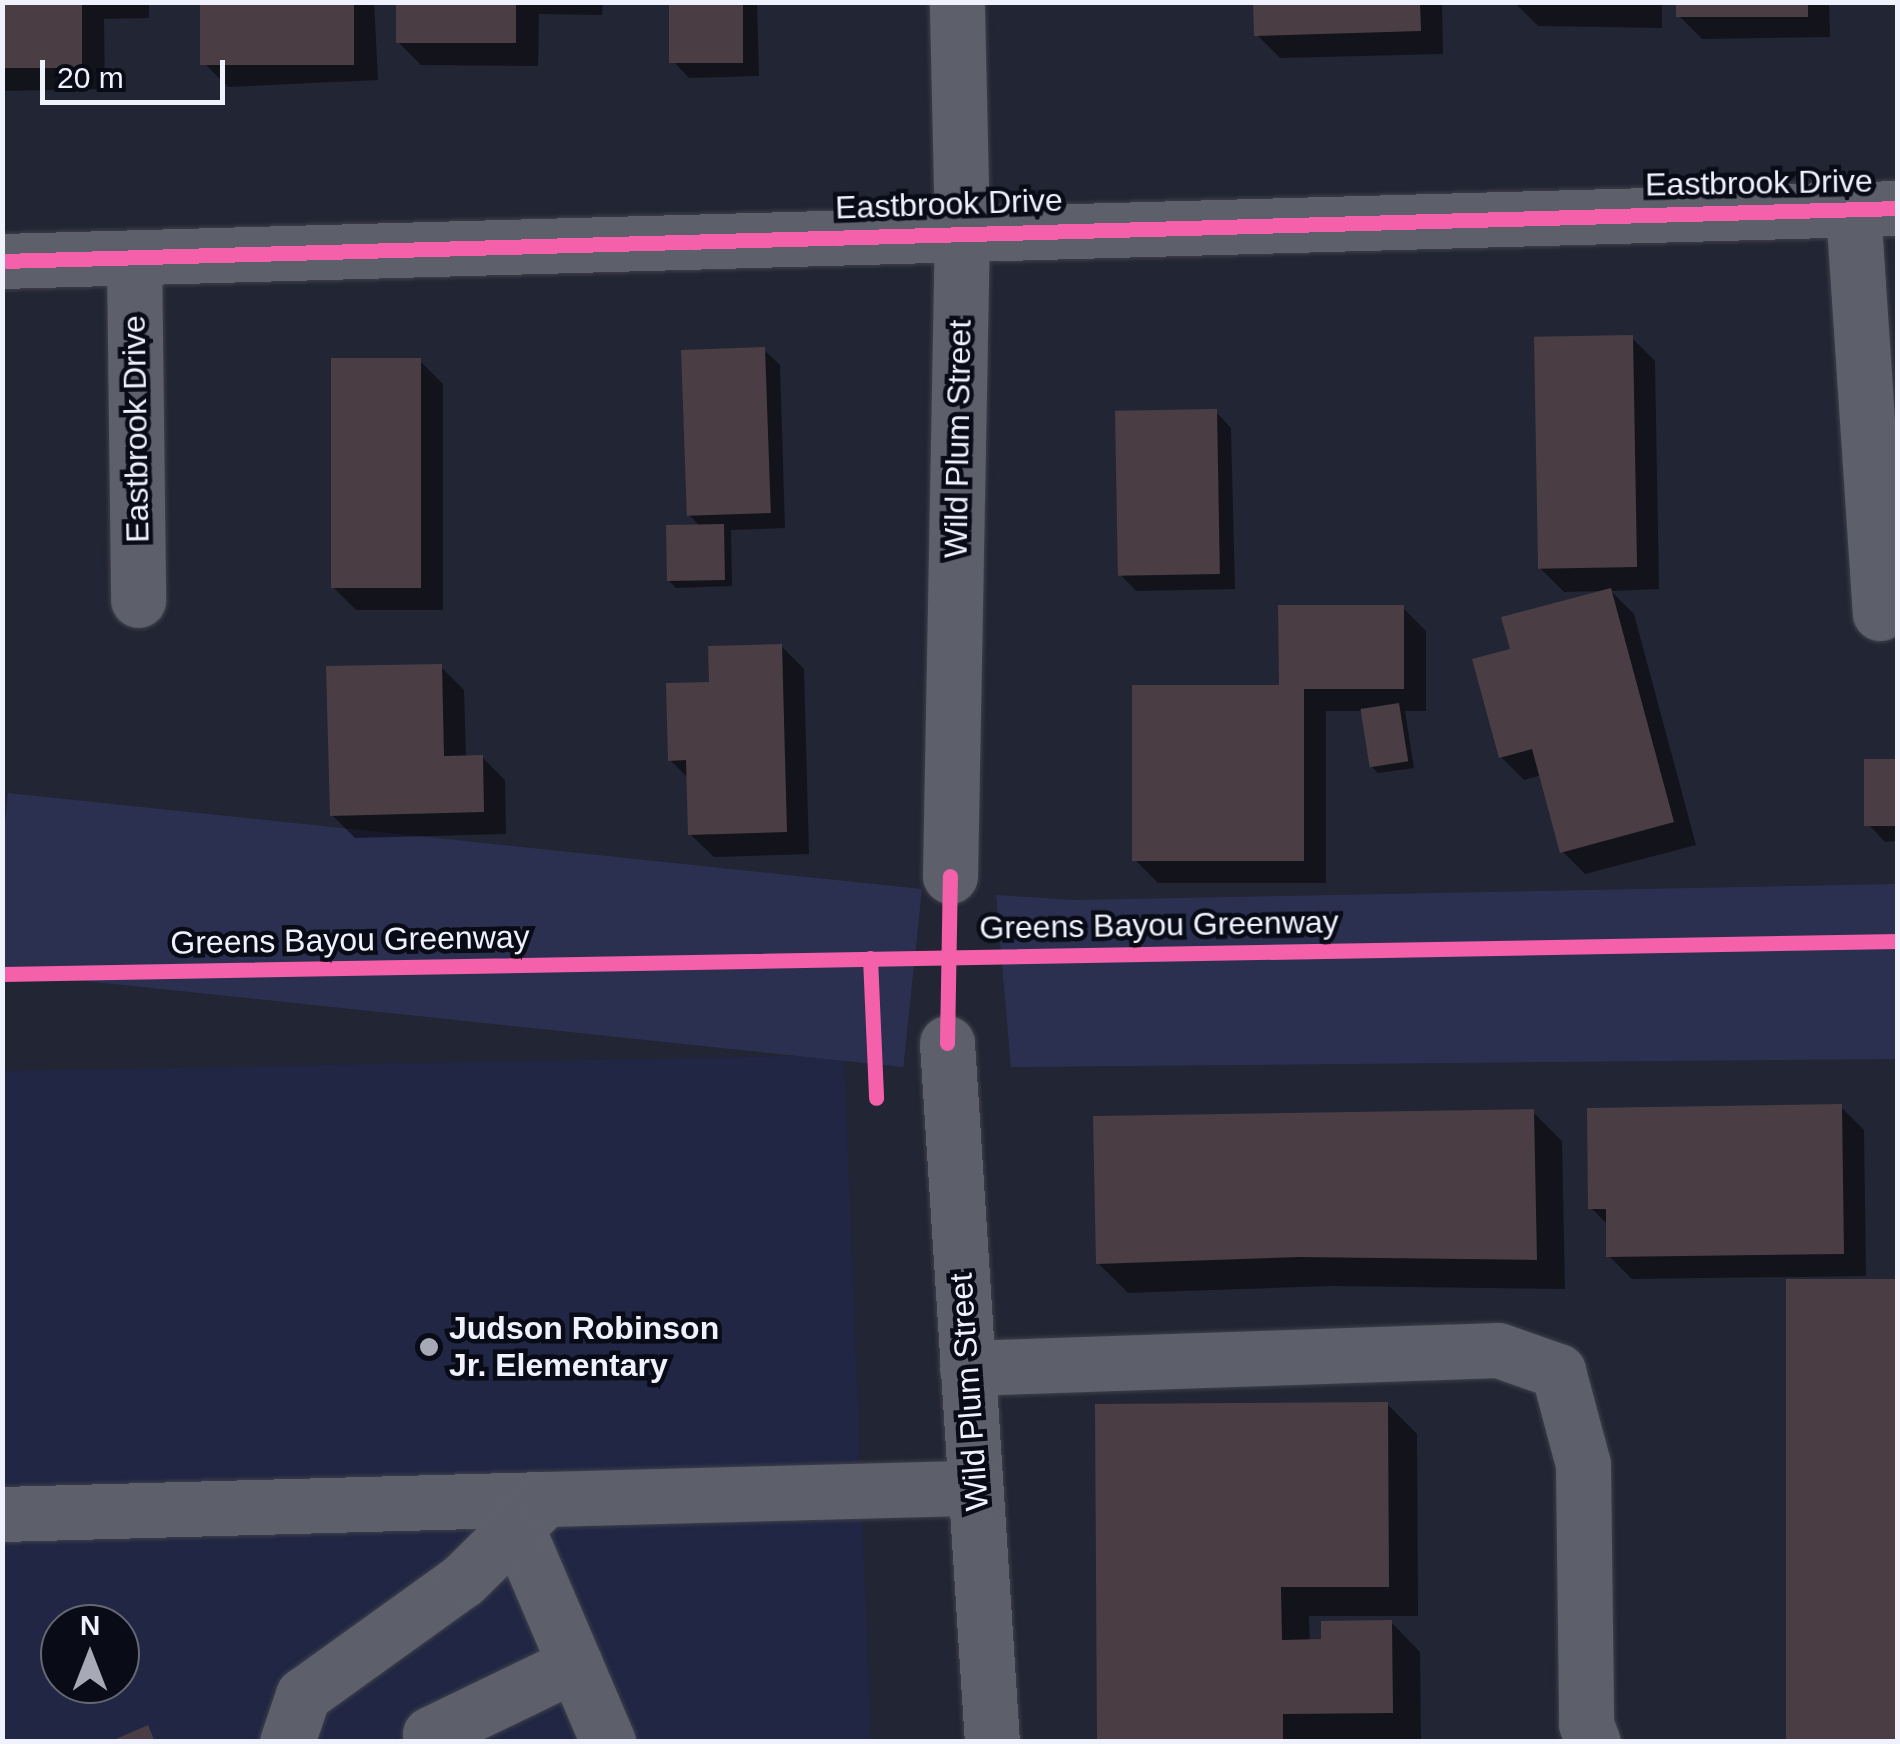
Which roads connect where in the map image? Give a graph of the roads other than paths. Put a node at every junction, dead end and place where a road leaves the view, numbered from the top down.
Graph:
1 (957, 2) edge
2 (1875, 208) edge
3 (962, 230) junction
4 (134, 258) junction
5 (2, 261) edge
6 (138, 600) dead end
7 (1880, 613) dead end
8 (950, 876) dead end
9 (946, 1043) dead end
10 (967, 1368) junction
11 (975, 1488) junction
12 (531, 1512) junction
13 (2, 1514) edge
14 (575, 1664) junction
15 (286, 1742) edge
16 (432, 1742) edge
17 (608, 1742) edge
18 (992, 1742) edge
19 (1593, 1742) edge

1 - 3 street, Wild Plum Street
2 - 3 street, Eastbrook Drive
2 - 7 street, Eastbrook Drive
3 - 4 street, Eastbrook Drive
3 - 8 street, Wild Plum Street
4 - 5 street, Eastbrook Drive
4 - 6 street, Eastbrook Drive
9 - 10 street, Wild Plum Street
10 - 11 street, Wild Plum Street
10 - 19 street
11 - 12 street
11 - 18 street, Wild Plum Street
12 - 13 street
12 - 14 street
12 - 15 street
14 - 16 street
14 - 17 street

